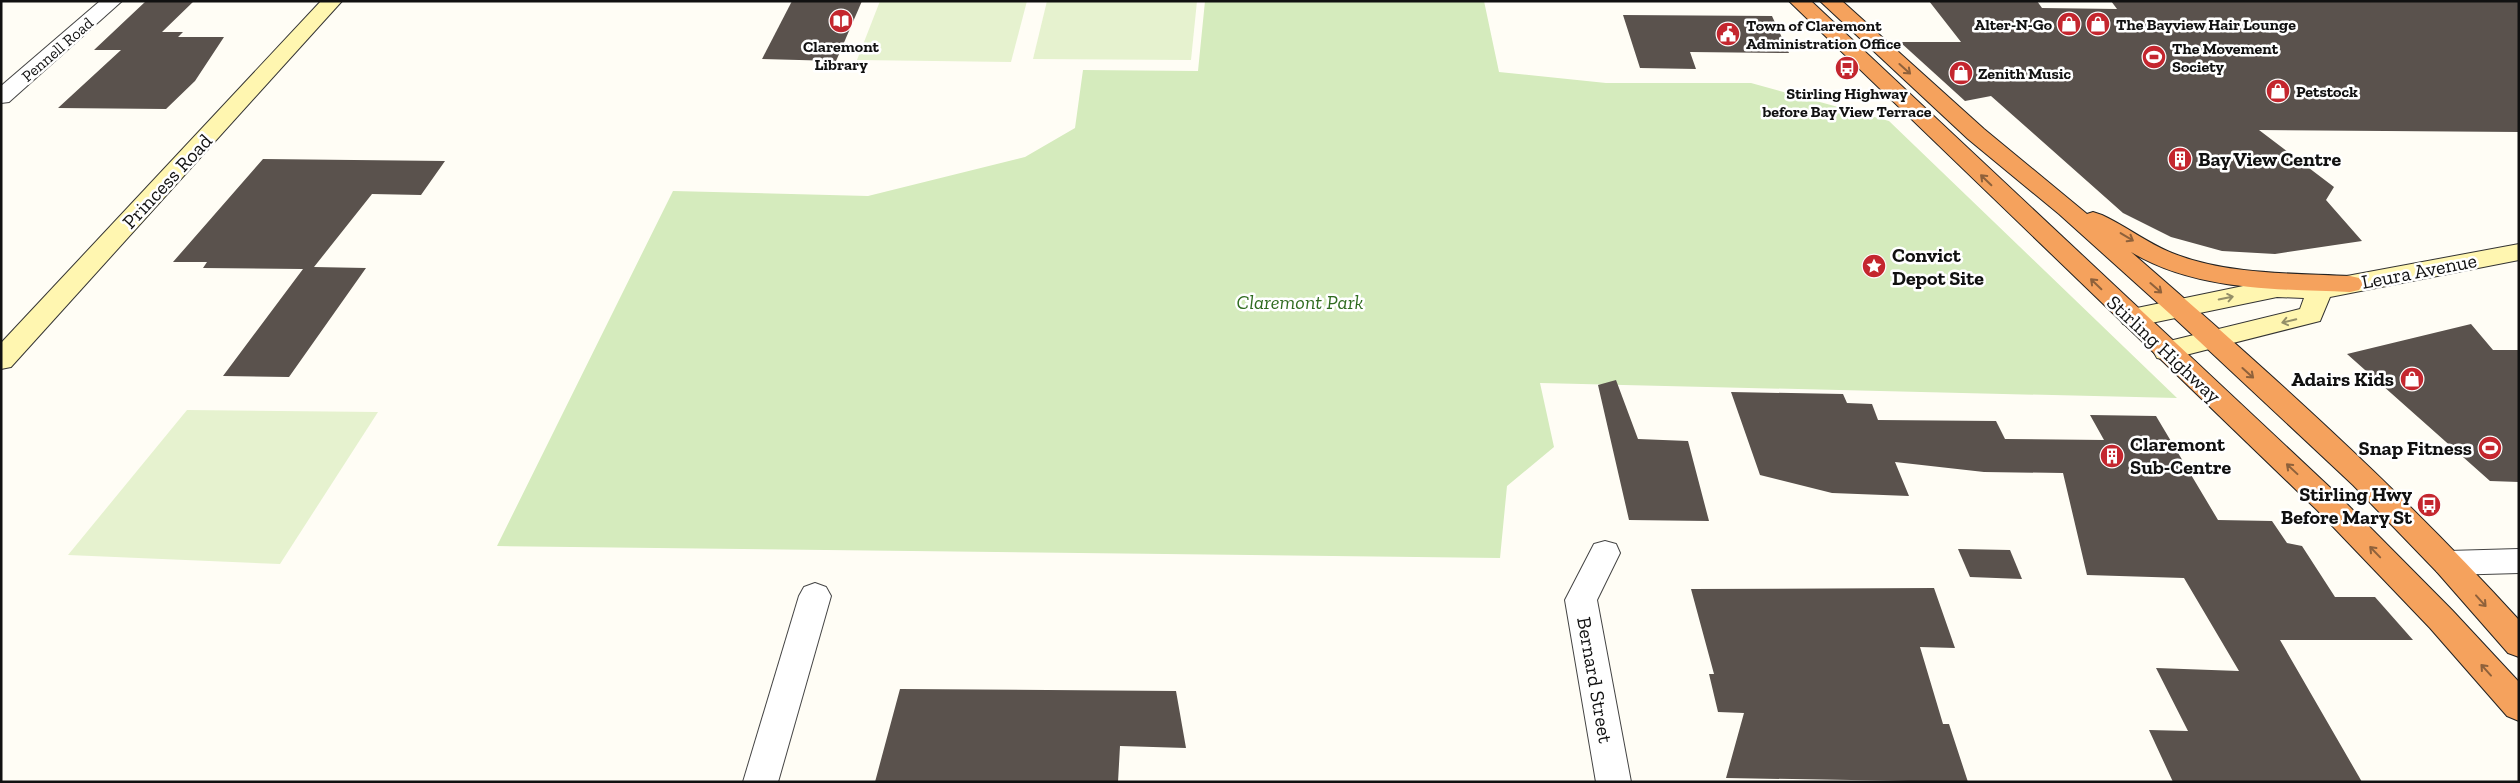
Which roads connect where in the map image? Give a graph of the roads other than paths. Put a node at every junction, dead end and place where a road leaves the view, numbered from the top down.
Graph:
1 (112, 1) edge
2 (332, 1) edge
3 (1799, 1) edge
4 (1830, 1) edge
5 (1, 97) edge
6 (2067, 209) junction
7 (2519, 252) edge
8 (2350, 284) junction
9 (2320, 290) junction
10 (2178, 307) junction
11 (2132, 318) junction
12 (2212, 340) junction
13 (2166, 351) junction
14 (1, 360) edge
15 (1605, 553) dead end
16 (2519, 561) edge
17 (2448, 563) junction
18 (815, 596) dead end
19 (2519, 643) edge
20 (2519, 706) edge
21 (760, 782) edge
22 (1614, 782) edge

1 - 5 street, Pennell Road
2 - 14 main road, Princess Road
11 -> 3 highway, Stirling Highway
4 -> 6 highway, Stirling Highway
6 -> 8 highway
6 -> 10 highway, Stirling Highway
7 - 8 main road, Leura Avenue
8 - 9 main road, Leura Avenue
10 -> 9 main road, Leura Avenue
9 -> 12 main road
10 - 11 main road, Leura Avenue
10 - 12 highway, Stirling Highway
11 - 13 highway, Stirling Highway
12 - 13 main road
12 -> 17 highway, Stirling Highway
20 -> 13 highway, Stirling Highway
15 - 22 street, Bernard Street
16 - 17 street
17 -> 19 highway, Stirling Highway
18 - 21 street

